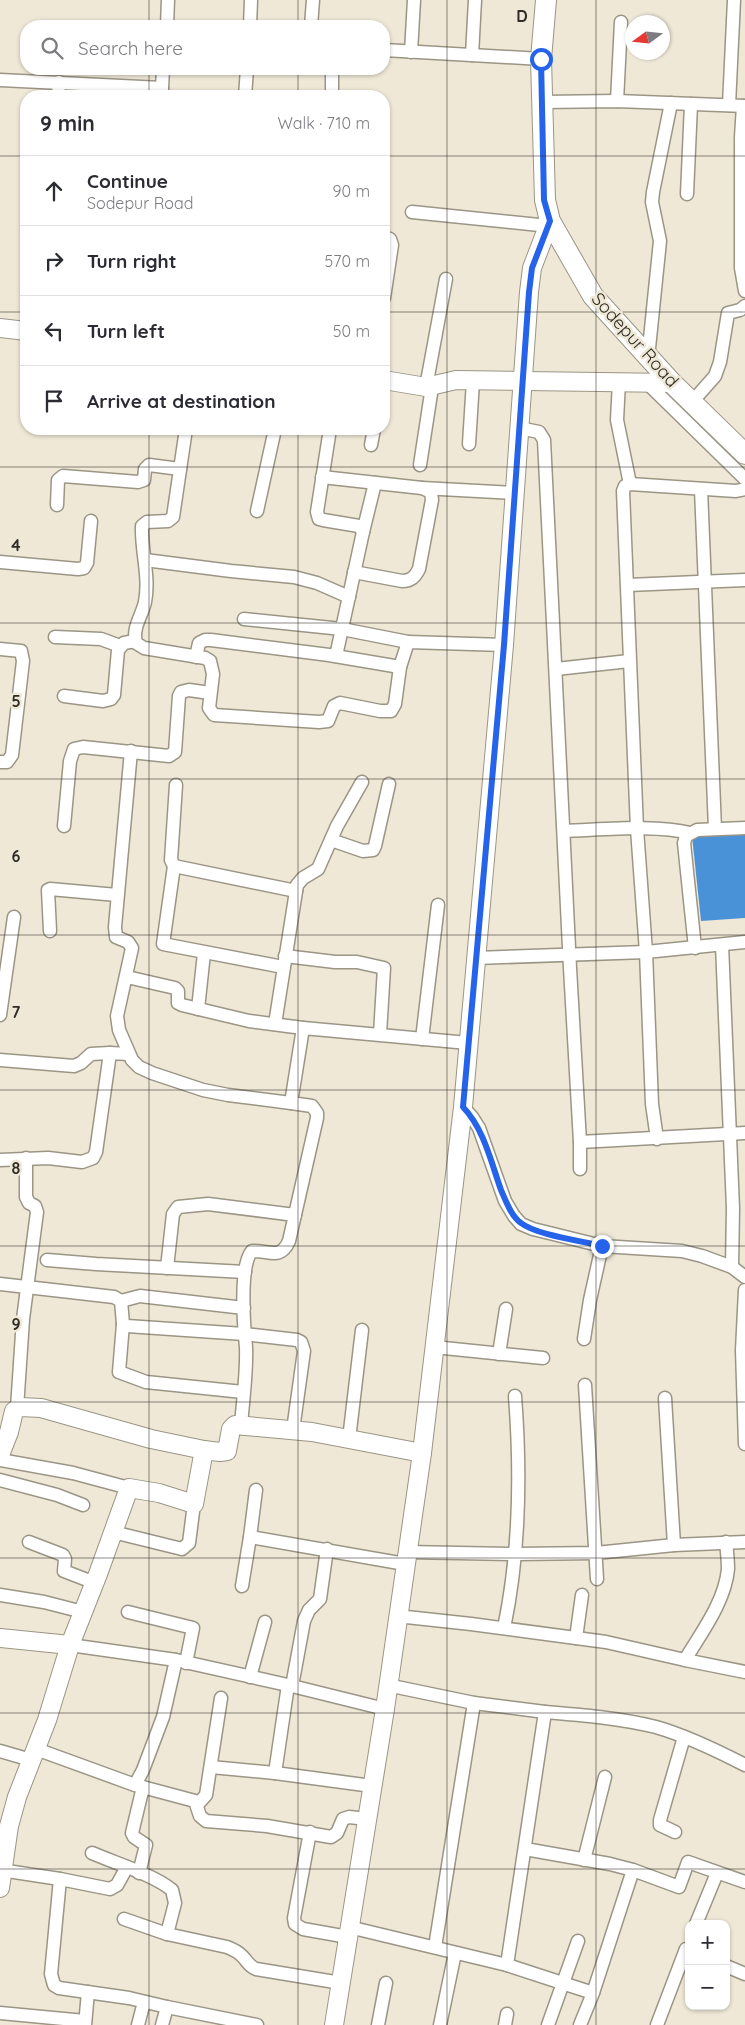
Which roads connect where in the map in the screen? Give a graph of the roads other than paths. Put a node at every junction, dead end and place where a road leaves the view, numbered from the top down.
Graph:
1 (168, 0) edge
2 (251, 0) edge
3 (313, 0) edge
4 (414, 0) edge
5 (474, 0) edge
6 (546, 0) edge
7 (734, 0) edge
8 (167, 20) edge
9 (250, 20) edge
10 (311, 20) edge
11 (621, 22) dead end
12 (390, 50) edge
13 (411, 52) junction
14 (472, 55) junction
15 (541, 59) junction
16 (163, 75) edge
17 (247, 75) edge
18 (332, 75) edge
19 (0, 80) edge
20 (58, 82) junction
21 (58, 90) edge
22 (141, 90) edge
23 (162, 90) edge
24 (245, 90) edge
25 (332, 90) edge
26 (617, 101) junction
27 (543, 102) junction
28 (671, 103) junction
29 (691, 104) junction
30 (729, 105) junction
31 (744, 106) edge
32 (687, 194) dead end
33 (412, 212) dead end
34 (550, 224) junction
35 (390, 240) edge
36 (390, 251) edge
37 (446, 279) dead end
38 (745, 291) edge
39 (745, 306) edge
40 (0, 328) edge
41 (20, 330) edge
42 (648, 358) junction
43 (473, 380) junction
44 (390, 382) edge
45 (521, 382) junction
46 (619, 382) junction
47 (646, 382) junction
48 (672, 383) junction
49 (429, 387) junction
50 (692, 402) junction
51 (519, 428) junction
52 (185, 435) edge
53 (274, 435) edge
54 (329, 435) edge
55 (373, 435) edge
56 (469, 444) dead end
57 (371, 445) dead end
58 (745, 454) edge
59 (420, 465) dead end
60 (180, 469) junction
61 (322, 478) junction
62 (745, 478) edge
63 (375, 483) junction
64 (630, 484) junction
65 (422, 488) junction
66 (701, 489) junction
67 (745, 489) edge
68 (515, 493) junction
69 (57, 505) dead end
70 (257, 511) dead end
71 (91, 521) dead end
72 (363, 532) junction
73 (145, 560) junction
74 (0, 562) edge
75 (354, 572) junction
76 (745, 580) edge
77 (704, 581) junction
78 (628, 585) junction
79 (349, 597) junction
80 (244, 619) dead end
81 (342, 629) junction
82 (55, 637) dead end
83 (135, 642) junction
84 (408, 642) junction
85 (504, 645) junction
86 (120, 646) junction
87 (0, 649) edge
88 (336, 656) junction
89 (196, 657) junction
90 (629, 661) junction
91 (400, 666) junction
92 (556, 669) junction
93 (210, 692) junction
94 (64, 696) dead end
95 (131, 751) junction
96 (0, 762) edge
97 (362, 782) dead end
98 (389, 784) dead end
99 (176, 785) dead end
100 (64, 826) dead end
101 (745, 828) edge
102 (637, 829) junction
103 (715, 829) junction
104 (564, 831) junction
105 (690, 833) junction
106 (331, 840) junction
107 (174, 866) junction
108 (296, 891) junction
109 (117, 894) junction
110 (438, 905) dead end
111 (14, 917) dead end
112 (50, 931) dead end
113 (745, 942) edge
114 (722, 945) junction
115 (695, 948) junction
116 (646, 952) junction
117 (204, 954) junction
118 (569, 956) junction
119 (476, 958) junction
120 (284, 961) junction
121 (127, 977) junction
122 (198, 1009) junction
123 (0, 1015) edge
124 (275, 1024) junction
125 (303, 1028) junction
126 (380, 1034) junction
127 (422, 1039) junction
128 (468, 1043) junction
129 (110, 1054) junction
130 (129, 1054) junction
131 (0, 1060) edge
132 (291, 1103) junction
133 (463, 1107) junction
134 (745, 1133) edge
135 (731, 1134) junction
136 (657, 1139) junction
137 (580, 1142) junction
138 (26, 1158) junction
139 (0, 1160) edge
140 (580, 1169) dead end
141 (295, 1215) junction
142 (602, 1246) junction
143 (47, 1260) dead end
144 (732, 1267) junction
145 (167, 1268) junction
146 (245, 1272) junction
147 (745, 1277) edge
148 (0, 1284) edge
149 (27, 1287) junction
150 (745, 1290) edge
151 (121, 1301) junction
152 (244, 1308) junction
153 (506, 1309) dead end
154 (123, 1324) junction
155 (362, 1330) dead end
156 (244, 1334) junction
157 (584, 1339) dead end
158 (434, 1347) junction
159 (499, 1354) junction
160 (543, 1358) dead end
161 (585, 1385) dead end
162 (243, 1392) junction
163 (515, 1396) dead end
164 (665, 1398) dead end
165 (9, 1414) edge
166 (241, 1425) junction
167 (293, 1430) junction
168 (349, 1439) junction
169 (745, 1444) edge
170 (204, 1450) junction
171 (422, 1453) junction
172 (0, 1455) edge
173 (0, 1460) edge
174 (0, 1480) edge
175 (128, 1488) junction
176 (256, 1490) dead end
177 (194, 1504) junction
178 (83, 1505) dead end
179 (113, 1532) junction
180 (250, 1537) junction
181 (29, 1542) dead end
182 (726, 1542) junction
183 (745, 1542) edge
184 (674, 1545) junction
185 (327, 1550) junction
186 (596, 1553) junction
187 (516, 1554) junction
188 (406, 1558) junction
189 (596, 1579) dead end
190 (95, 1584) junction
191 (242, 1586) dead end
192 (0, 1595) edge
193 (582, 1595) dead end
194 (83, 1612) junction
195 (128, 1612) dead end
196 (397, 1616) junction
197 (265, 1622) dead end
198 (504, 1628) junction
199 (0, 1638) edge
200 (576, 1638) junction
201 (70, 1645) junction
202 (685, 1660) junction
203 (181, 1661) junction
204 (745, 1672) edge
205 (250, 1677) junction
206 (290, 1686) junction
207 (387, 1686) junction
208 (221, 1698) dead end
209 (474, 1703) junction
210 (385, 1710) junction
211 (545, 1712) junction
212 (684, 1737) junction
213 (0, 1752) edge
214 (33, 1754) junction
215 (745, 1764) edge
216 (211, 1767) junction
217 (275, 1773) junction
218 (604, 1777) dead end
219 (139, 1786) junction
220 (372, 1786) junction
221 (197, 1805) junction
222 (367, 1819) junction
223 (310, 1832) junction
224 (675, 1832) dead end
225 (525, 1849) junction
226 (92, 1852) dead end
227 (584, 1860) junction
228 (127, 1867) junction
229 (633, 1870) junction
230 (139, 1873) junction
231 (717, 1873) junction
232 (1, 1876) edge
233 (60, 1880) junction
234 (745, 1882) edge
235 (124, 1918) dead end
236 (698, 1920) edge
237 (348, 1932) junction
238 (167, 1934) junction
239 (578, 1941) dead end
240 (435, 1947) junction
241 (454, 1953) junction
242 (685, 1955) edge
243 (507, 1965) junction
244 (730, 1968) edge
245 (745, 1974) edge
246 (341, 1983) junction
247 (386, 1983) dead end
248 (564, 1983) junction
249 (88, 1992) junction
250 (593, 1993) junction
251 (144, 2002) junction
252 (167, 2007) junction
253 (0, 2013) edge
254 (85, 2023) edge
255 (138, 2025) edge
256 (162, 2025) edge
257 (257, 2025) edge
258 (334, 2025) edge
259 (378, 2025) edge
260 (440, 2025) edge
261 (548, 2025) edge
262 (580, 2025) edge
263 (657, 2025) edge

1 - 8 street
2 - 9 street
3 - 10 street
4 - 13 street
5 - 14 street
6 - 15 main road, Sodepur Road
7 - 30 street
11 - 26 street
12 - 13 street
13 - 14 street
14 - 15 street
15 - 27 main road, Sodepur Road
16 - 23 street
17 - 24 street
18 - 25 street
19 - 20 street
20 - 21 street
20 - 22 street
26 - 27 street
26 - 28 street
27 - 34 main road, Sodepur Road
28 - 29 street
28 - 42 street
29 - 30 street
29 - 32 street
30 - 31 street
31 - 38 street
33 - 34 street
34 - 42 main road, Sodepur Road
34 - 45 street
35 - 36 street
37 - 49 street
39 - 50 street
40 - 41 street
42 - 48 main road, Sodepur Road
43 - 45 street
43 - 49 street
43 - 56 street
44 - 49 street
45 - 46 street
45 - 51 street
46 - 47 street
46 - 64 street
47 - 48 street
47 - 62 street
48 - 50 main road, Sodepur Road
49 - 59 street
50 - 58 main road, Sodepur Road
51 - 68 street
51 - 92 street
52 - 60 street
53 - 70 street
54 - 61 street
55 - 57 street
60 - 69 street
60 - 73 street
61 - 63 street
61 - 72 street
63 - 65 street
63 - 72 street
64 - 66 street
64 - 78 street
65 - 68 street
65 - 75 street
66 - 67 street
66 - 77 street
68 - 85 street
71 - 74 street
72 - 75 street
73 - 79 street
73 - 83 street
75 - 79 street
76 - 77 street
77 - 78 street
77 - 103 street
78 - 90 street
79 - 81 street
80 - 81 street
81 - 84 street
81 - 88 street
82 - 86 street
83 - 86 street
83 - 89 street
84 - 85 street
84 - 91 street
85 - 119 street
86 - 94 street
87 - 96 street
88 - 89 street
88 - 91 street
89 - 93 street
90 - 92 street
90 - 102 street
91 - 93 street
92 - 104 street
93 - 95 street
95 - 100 street
95 - 109 street
97 - 106 street
98 - 106 street
99 - 107 street
101 - 103 street
102 - 104 street
102 - 105 street
102 - 116 street
103 - 105 street
104 - 118 street
105 - 115 street
106 - 108 street
107 - 108 street
107 - 117 street
108 - 120 street
109 - 112 street
109 - 121 street
110 - 127 street
111 - 123 street
113 - 114 street
114 - 115 street
114 - 135 street
115 - 116 street
116 - 118 street
116 - 136 street
117 - 120 street
117 - 122 street
118 - 119 street
118 - 137 street
119 - 128 street
120 - 124 street
120 - 126 street
121 - 122 street
121 - 130 street
122 - 124 street
124 - 125 street
125 - 126 street
125 - 132 street
126 - 127 street
127 - 128 street
128 - 133 street
129 - 130 street
129 - 131 street
129 - 138 street
130 - 132 street
132 - 141 street
133 - 142 street
133 - 158 street
134 - 135 street
135 - 136 street
135 - 144 street
136 - 137 street
137 - 140 street
138 - 139 street
138 - 149 street
141 - 145 street
141 - 146 street
142 - 144 street
142 - 157 street
143 - 145 street
144 - 147 street
145 - 146 street
146 - 152 street
148 - 149 street
149 - 151 street
149 - 165 street
150 - 169 street
151 - 152 street
151 - 154 street
152 - 156 street
153 - 159 street
154 - 156 street
154 - 162 street
155 - 168 street
156 - 162 street
156 - 167 street
158 - 159 street
158 - 171 street
159 - 160 street
161 - 186 street
162 - 166 street
163 - 187 street
164 - 184 street
165 - 170 street
165 - 172 street
166 - 167 street
166 - 170 street
167 - 168 street
168 - 171 street
170 - 177 street
171 - 188 street
173 - 175 street
174 - 178 street
175 - 177 street
175 - 179 street
176 - 180 street
177 - 179 street
179 - 190 street
180 - 185 street
180 - 191 street
181 - 190 street
182 - 183 street
182 - 184 street
182 - 202 street
184 - 186 street
185 - 188 street
185 - 206 street
186 - 187 street
186 - 189 street
187 - 188 street
187 - 198 street
188 - 196 street
190 - 194 street
192 - 194 street
193 - 200 street
194 - 201 street
195 - 203 street
196 - 198 street
196 - 207 street
197 - 205 street
198 - 200 street
199 - 201 street
200 - 202 street
201 - 203 street
201 - 214 street
202 - 204 street
203 - 205 street
203 - 219 street
205 - 206 street
206 - 210 street
206 - 217 street
207 - 209 street
207 - 210 street
208 - 216 street
209 - 211 street
209 - 240 street
210 - 220 street
211 - 212 street
211 - 225 street
212 - 215 street
212 - 224 street
213 - 214 street
214 - 219 street
214 - 232 street
216 - 217 street
216 - 221 street
217 - 220 street
218 - 227 street
219 - 221 street
219 - 230 street
220 - 222 street
221 - 223 street
222 - 223 street
222 - 237 street
223 - 237 street
225 - 227 street
225 - 243 street
226 - 228 street
227 - 229 street
228 - 230 street
228 - 233 street
229 - 231 street
229 - 250 street
230 - 238 street
231 - 234 street
231 - 236 street
232 - 233 street
233 - 249 street
235 - 238 street
237 - 240 street
237 - 246 street
238 - 246 street
239 - 248 street
240 - 241 street
241 - 243 street
241 - 260 street
242 - 263 street
243 - 248 street
244 - 245 street
246 - 258 street
247 - 259 street
248 - 250 street
248 - 261 street
249 - 251 street
249 - 254 street
250 - 262 street
251 - 252 street
251 - 255 street
252 - 256 street
252 - 257 street
253 - 254 street

